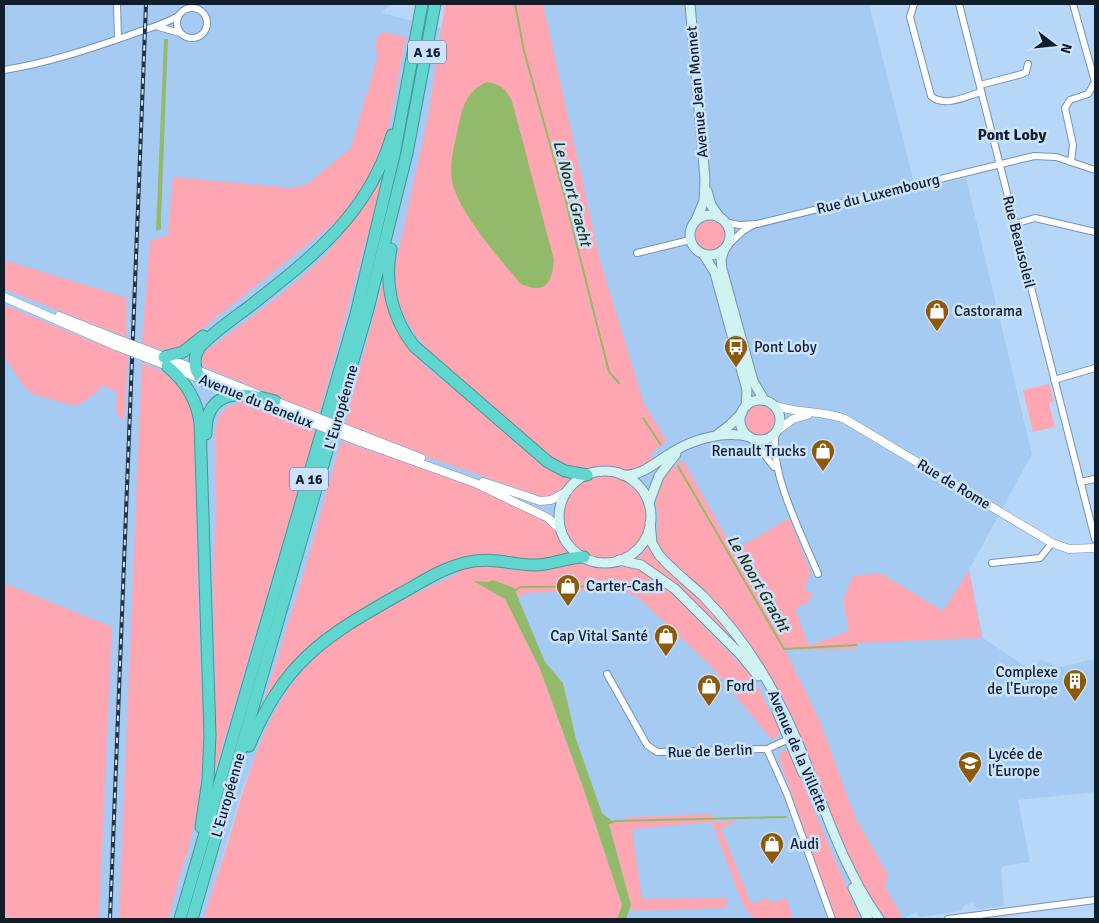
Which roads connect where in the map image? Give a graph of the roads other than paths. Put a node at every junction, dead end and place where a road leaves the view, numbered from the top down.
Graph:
1 (117, 4) edge
2 (422, 4) edge
3 (435, 4) edge
4 (690, 4) edge
5 (914, 4) edge
6 (959, 4) edge
7 (1073, 4) edge
8 (178, 16) junction
9 (158, 27) junction
10 (182, 34) junction
11 (417, 34) junction
12 (118, 39) junction
13 (1028, 64) dead end
14 (4, 70) edge
15 (980, 89) junction
16 (418, 100) junction
17 (1071, 162) junction
18 (1000, 164) junction
19 (1095, 170) edge
20 (705, 180) junction
21 (346, 220) junction
22 (696, 220) junction
23 (722, 220) junction
24 (756, 224) junction
25 (1015, 224) junction
26 (1095, 232) edge
27 (690, 240) junction
28 (726, 247) junction
29 (637, 253) dead end
30 (704, 255) junction
31 (4, 296) edge
32 (165, 361) junction
33 (1095, 368) edge
34 (196, 369) junction
35 (202, 380) junction
36 (1054, 380) junction
37 (238, 394) junction
38 (764, 400) junction
39 (275, 401) junction
40 (773, 405) junction
41 (744, 410) junction
42 (300, 414) junction
43 (814, 414) junction
44 (777, 431) junction
45 (712, 437) junction
46 (360, 438) junction
47 (751, 438) junction
48 (689, 444) junction
49 (778, 474) junction
50 (587, 475) junction
51 (622, 475) junction
52 (1095, 479) edge
53 (1080, 482) junction
54 (568, 491) junction
55 (649, 504) junction
56 (650, 523) junction
57 (561, 530) junction
58 (1095, 539) edge
59 (1052, 543) junction
60 (1095, 548) edge
61 (584, 558) junction
62 (620, 560) junction
63 (992, 563) dead end
64 (818, 574) dead end
65 (206, 591) junction
66 (608, 674) dead end
67 (792, 737) junction
68 (767, 749) junction
69 (1095, 900) edge
70 (1006, 911) junction
71 (961, 918) edge
72 (178, 919) edge
73 (194, 919) edge
74 (832, 919) edge
75 (868, 919) edge
76 (879, 919) edge
77 (948, 919) edge
78 (1008, 919) edge

1 - 12 street
2 - 11 highway, L'Européenne / A 16
3 - 16 highway, L'Européenne / A 16
4 - 20 main road, Avenue Jean Monnet
5 - 15 street
6 - 15 street, Rue Beausoleil
7 - 17 street
8 - 9 street
8 - 10 street
8 - 10 street
9 - 10 street
9 - 12 street
11 - 21 highway
11 - 72 highway, L'Européenne / A 16
12 - 14 street
13 - 15 street
15 - 18 street, Rue Beausoleil
16 - 50 highway
16 - 73 highway, L'Européenne / A 16
17 - 18 street, Rue du Luxembourg
17 - 19 street, Rue du Luxembourg
18 - 24 street, Rue du Luxembourg
18 - 25 street, Rue Beausoleil
20 - 22 main road, Avenue Jean Monnet
20 - 23 main road, Avenue Jean Monnet
21 - 32 highway
21 - 34 highway
22 - 23 main road
22 - 27 main road
23 - 24 street, Rue du Luxembourg
23 - 28 main road
24 - 28 street, Rue du Luxembourg
25 - 26 street
25 - 36 street, Rue Beausoleil
27 - 29 street
27 - 30 main road
28 - 30 main road
28 - 38 main road
30 - 41 main road
31 - 32 street, Avenue du Benelux, bridge
32 - 34 street, Avenue du Benelux
32 - 35 street, Avenue du Benelux
32 - 65 highway
33 - 36 street
34 - 35 highway
34 - 39 street, Avenue du Benelux
35 - 37 street, Avenue du Benelux
36 - 53 street, Rue Beausoleil
37 - 39 highway
37 - 42 street, Avenue du Benelux
37 - 65 highway
38 - 40 main road
38 - 41 main road
39 - 42 street, Avenue du Benelux
40 - 43 street, Rue de Rome
40 - 44 main road
41 - 45 main road
41 - 47 main road
42 - 46 street, Avenue du Benelux, bridge
43 - 44 street, Rue de Rome
43 - 59 street, Rue de Rome
44 - 47 main road
44 - 49 street
45 - 47 main road
45 - 48 main road
46 - 54 street, Avenue du Benelux
46 - 57 street, Avenue du Benelux
47 - 49 street
48 - 51 main road
48 - 55 main road
49 - 64 street
50 - 51 main road
50 - 54 main road
51 - 55 main road
52 - 53 street
53 - 58 street, Rue Beausoleil
54 - 57 main road
55 - 56 main road
56 - 62 main road
56 - 67 main road, Avenue de la Villette
57 - 61 main road
59 - 60 street, Rue de Rome
59 - 63 street
61 - 62 main road
61 - 73 highway
62 - 67 main road, Avenue de la Villette
65 - 72 highway
66 - 68 street, Rue de Berlin
67 - 68 street, Rue de Berlin
67 - 75 main road, Avenue de la Villette
67 - 76 main road, Avenue de la Villette
68 - 74 street, Rue de Berlin
69 - 70 street
70 - 71 street
70 - 78 street
71 - 77 street

